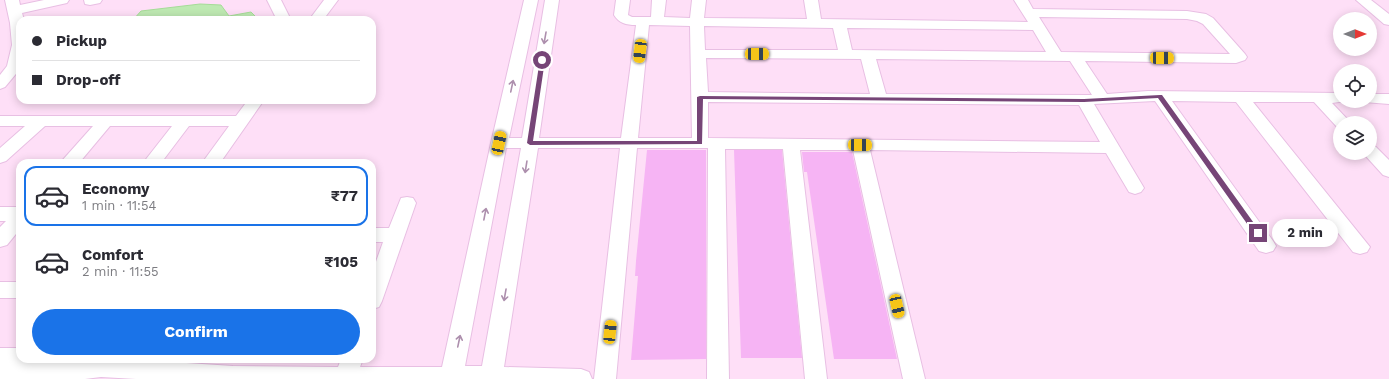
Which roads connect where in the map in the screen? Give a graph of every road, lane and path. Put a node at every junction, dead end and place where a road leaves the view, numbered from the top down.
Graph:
1 (62, 0) edge
2 (274, 0) edge
3 (331, 0) edge
4 (531, 0) edge
5 (552, 0) edge
6 (623, 0) edge
7 (658, 0) edge
8 (699, 0) edge
9 (811, 0) edge
10 (1021, 0) edge
11 (1136, 0) edge
12 (1365, 2) edge
13 (1389, 3) edge
14 (14, 5) edge
15 (1029, 13) junction
16 (1147, 15) junction
17 (282, 16) edge
18 (319, 16) edge
19 (16, 19) edge
20 (650, 21) junction
21 (697, 21) junction
22 (1389, 21) edge
23 (815, 23) junction
24 (839, 24) junction
25 (1037, 26) junction
26 (697, 54) junction
27 (846, 55) junction
28 (867, 55) junction
29 (1056, 56) junction
30 (1074, 56) junction
31 (16, 63) edge
32 (7, 80) edge
33 (1160, 96) junction
34 (700, 97) junction
35 (1241, 97) junction
36 (879, 98) junction
37 (1319, 98) junction
38 (1333, 98) edge
39 (1102, 99) junction
40 (1377, 99) edge
41 (1389, 99) edge
42 (1084, 100) junction
43 (253, 104) edge
44 (1336, 116) edge
45 (0, 121) edge
46 (106, 121) junction
47 (241, 121) junction
48 (40, 122) junction
49 (184, 122) junction
50 (499, 143) junction
51 (530, 143) junction
52 (629, 143) junction
53 (708, 143) junction
54 (791, 144) junction
55 (860, 145) junction
56 (1113, 148) junction
57 (0, 158) edge
58 (1377, 158) edge
59 (73, 159) edge
60 (155, 159) edge
61 (214, 159) edge
62 (1389, 171) edge
63 (1135, 188) dead end
64 (407, 203) dead end
65 (0, 214) edge
66 (16, 216) edge
67 (16, 221) edge
68 (376, 235) edge
69 (395, 235) junction
70 (0, 240) edge
71 (1266, 246) dead end
72 (1360, 247) dead end
73 (376, 289) edge
74 (0, 290) edge
75 (16, 290) edge
76 (0, 357) edge
77 (16, 357) edge
78 (90, 363) edge
79 (101, 367) junction
80 (63, 370) edge
81 (0, 372) edge
82 (347, 372) edge
83 (244, 378) edge
84 (451, 378) edge
85 (491, 378) edge
86 (581, 379) edge
87 (605, 379) edge
88 (718, 379) edge
89 (816, 379) edge
90 (914, 379) edge

1 - 14 street
2 - 17 street
3 - 18 street
50 -> 4 street
5 -> 51 street
6 - 20 street
7 - 20 street
8 - 21 street
9 - 23 street
10 - 15 street
11 - 16 street
12 - 13 street
12 - 22 street
14 - 19 street
15 - 16 street
15 - 25 street
16 - 30 street
20 - 21 street
20 - 52 street
21 - 23 street
21 - 26 street
23 - 24 street
24 - 25 street
24 - 27 street
25 - 29 street
26 - 27 street
26 - 34 street
27 - 28 street
28 - 29 street
28 - 36 street
29 - 30 street
30 - 39 street
31 - 32 street
33 - 35 street
33 - 39 street
33 - 71 street
34 - 36 street
34 - 53 street
35 - 37 street
35 - 72 street
36 - 42 street
37 - 38 street
37 - 44 street
39 - 42 street
40 - 41 street
42 - 56 street
43 - 47 street
45 - 48 street
46 - 48 street
46 - 49 street
46 - 59 street
47 - 49 street
47 - 61 street
48 - 57 street
49 - 60 street
50 - 51 street
84 -> 50 street
51 - 52 street
51 -> 85 street
52 - 53 street
52 - 87 street
53 - 54 street
53 - 88 street
54 - 55 street
54 - 89 street
55 - 56 street
55 - 90 street
56 - 63 street
58 - 62 street
64 - 69 street
65 - 66 street
67 - 70 street
68 - 69 street
69 - 73 street
74 - 75 street
76 - 77 street
78 - 79 street
79 - 80 street
79 - 83 street
80 - 81 street
82 - 83 street
82 - 84 street
84 - 85 street
85 - 86 street

